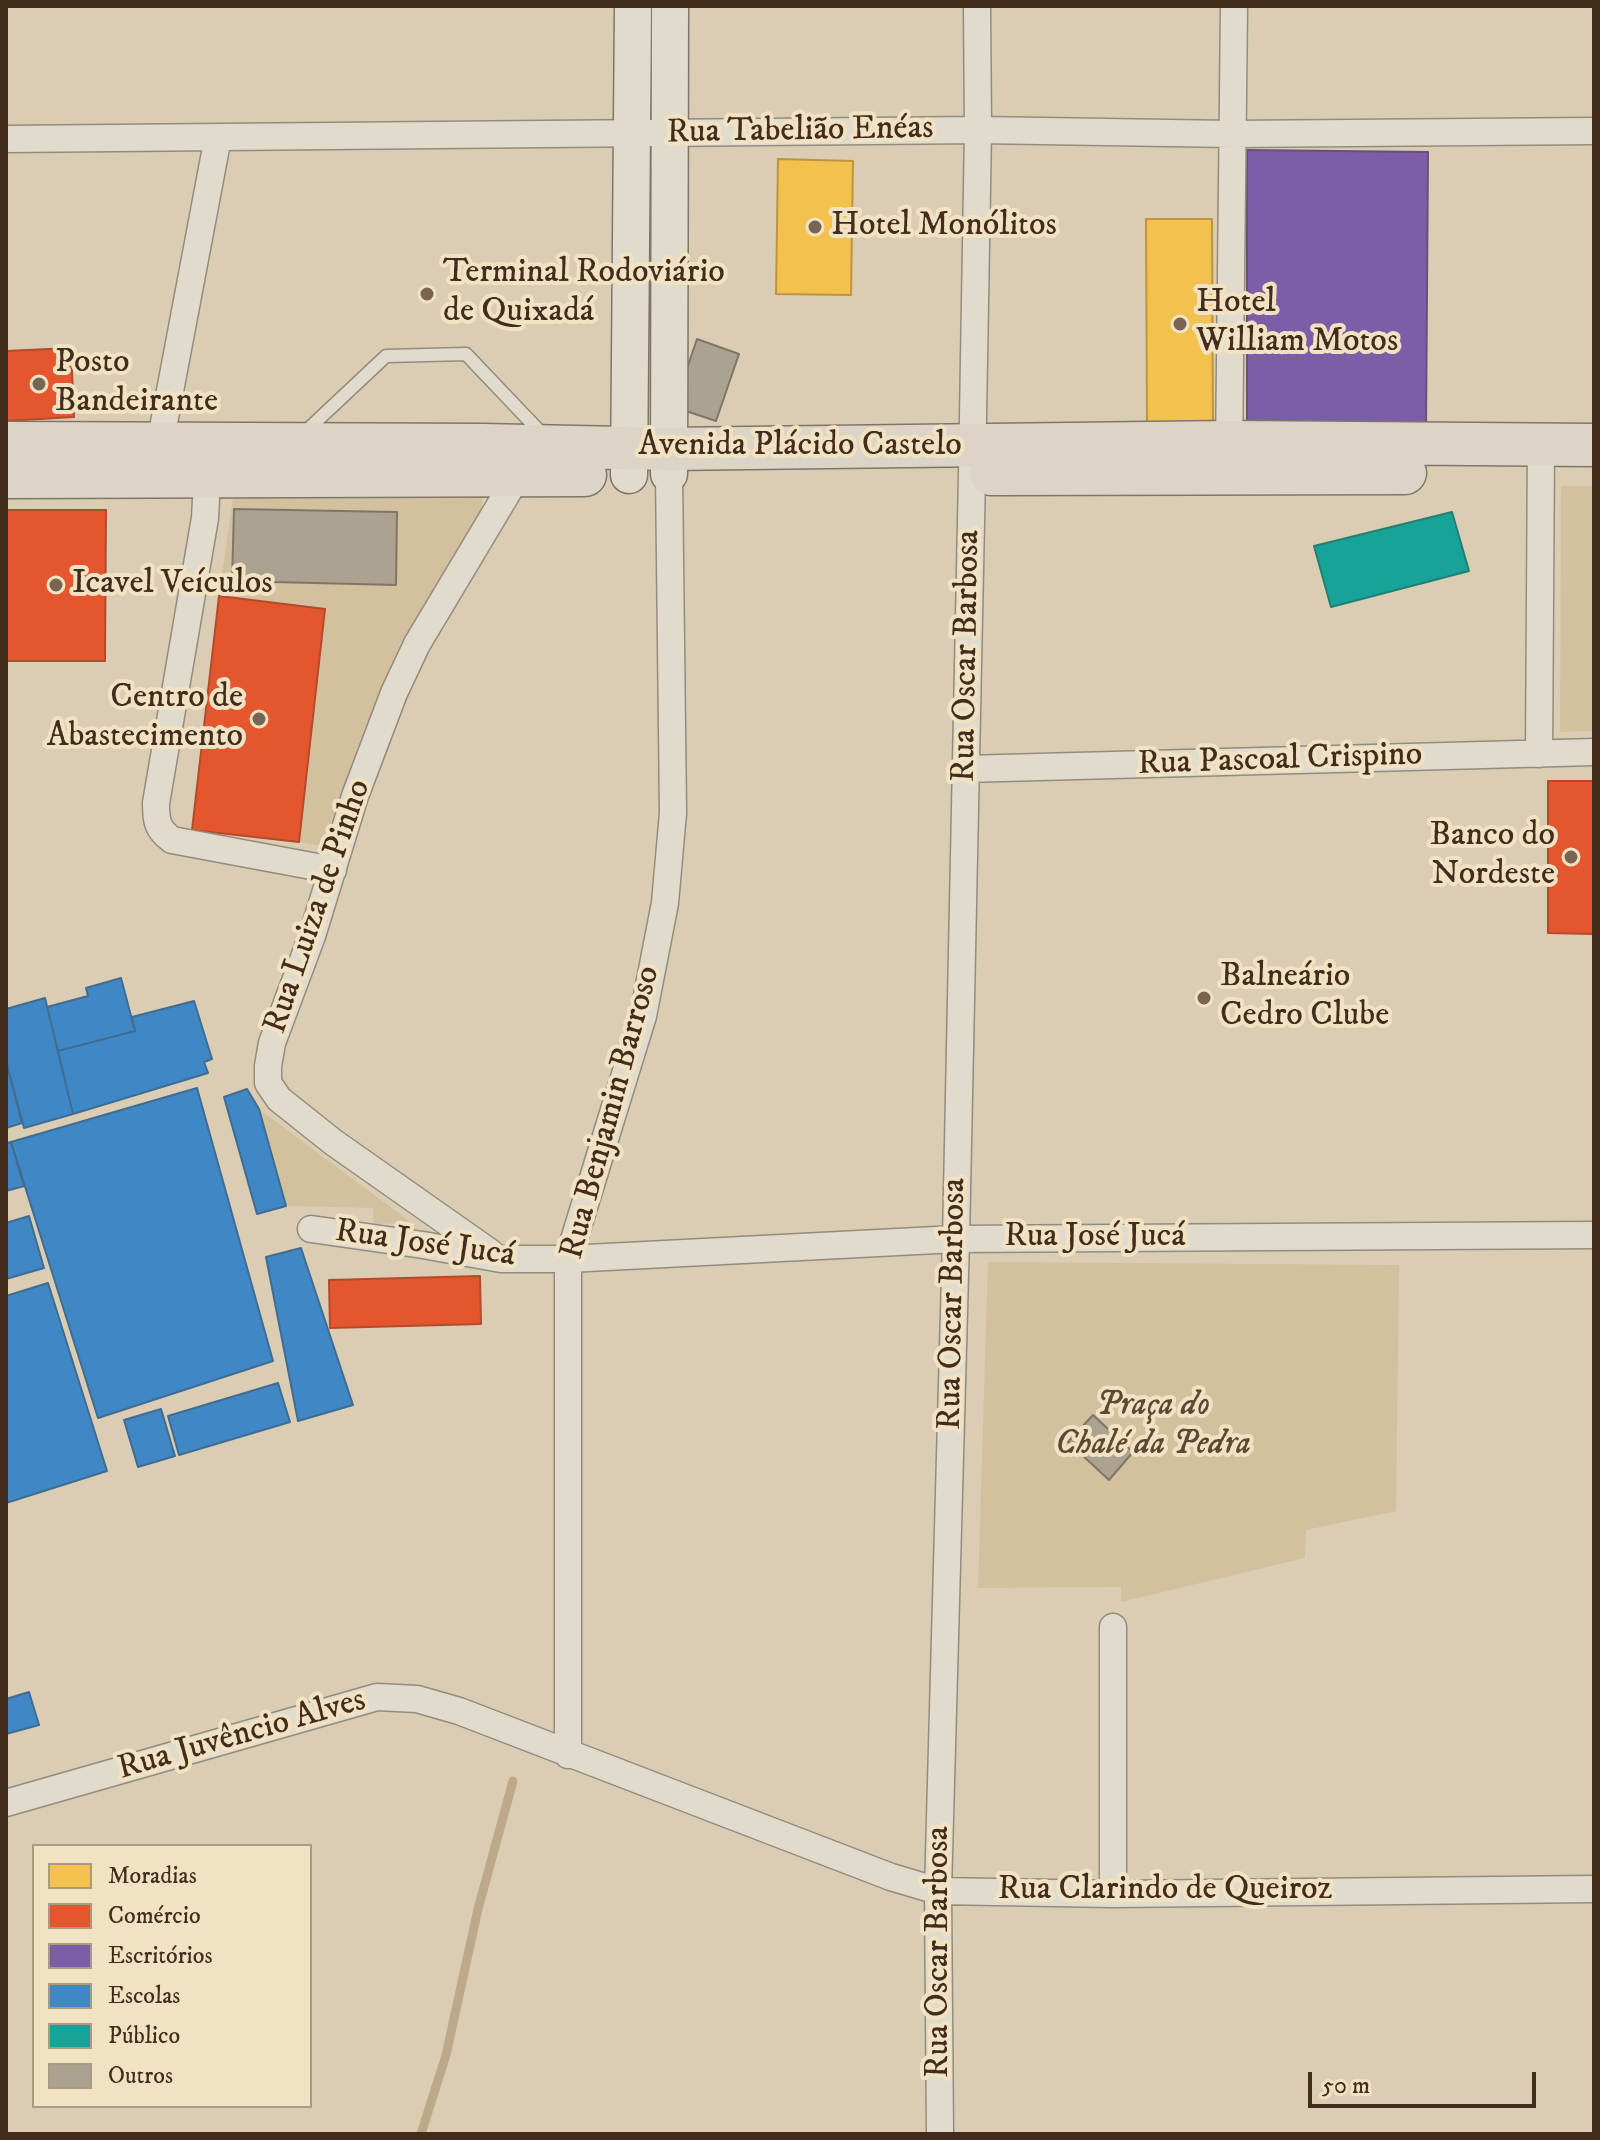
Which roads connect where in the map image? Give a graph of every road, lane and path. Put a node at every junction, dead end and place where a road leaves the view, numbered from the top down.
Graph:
1 (633, 6) edge
2 (670, 6) edge
3 (977, 6) edge
4 (1234, 6) edge
5 (978, 130) junction
6 (1594, 131) edge
7 (632, 133) junction
8 (668, 133) junction
9 (1232, 134) junction
10 (218, 137) junction
11 (6, 139) edge
12 (6, 443) edge
13 (293, 443) junction
14 (1594, 445) edge
15 (554, 447) junction
16 (1229, 458) junction
17 (1541, 459) junction
18 (160, 460) junction
19 (208, 460) junction
20 (972, 460) junction
21 (96, 461) junction
22 (649, 461) junction
23 (1594, 472) edge
24 (518, 475) junction
25 (6, 477) edge
26 (1594, 752) edge
27 (1539, 754) junction
28 (965, 769) junction
29 (333, 870) junction
30 (311, 1229) dead end
31 (1594, 1235) edge
32 (956, 1239) junction
33 (501, 1259) junction
34 (568, 1259) junction
35 (1113, 1627) dead end
36 (568, 1755) junction
37 (6, 1803) edge
38 (1594, 1889) edge
39 (938, 1891) junction
40 (1113, 1894) junction
41 (940, 2134) edge

1 - 7 main road
2 - 8 main road
3 - 5 street, Rua Oscar Barbosa
4 - 9 street
5 - 8 street, Rua Tabelião Enéas
5 - 9 street, Rua Tabelião Enéas
5 - 20 street, Rua Oscar Barbosa
6 - 9 street, Rua Tabelião Enéas
7 - 8 street, Rua Tabelião Enéas
7 - 10 street, Rua Tabelião Enéas
7 - 22 main road
8 - 22 main road
9 - 16 street
10 - 11 street, Rua Tabelião Enéas
10 - 18 street
12 - 21 main road, Avenida Plácido Castelo
13 - 15 main road, Avenida Plácido Castelo
13 - 15 lane
13 - 19 main road, Avenida Plácido Castelo
14 - 17 main road, Avenida Plácido Castelo
15 - 22 main road, Avenida Plácido Castelo
16 - 17 main road, Avenida Plácido Castelo
16 - 20 main road, Avenida Plácido Castelo
17 - 23 main road, Avenida Plácido Castelo
17 - 27 street
18 - 19 main road, Avenida Plácido Castelo
18 - 21 main road, Avenida Plácido Castelo
19 - 24 main road, Avenida Plácido Castelo
19 - 29 street
20 - 22 main road, Avenida Plácido Castelo
20 - 28 street, Rua Oscar Barbosa
21 - 25 main road, Avenida Plácido Castelo
22 - 24 main road, Avenida Plácido Castelo
22 - 34 street, Rua Benjamin Barroso
24 - 29 street, Rua Luiza de Pinho
26 - 27 street, Rua Pascoal Crispino
27 - 28 street, Rua Pascoal Crispino
28 - 32 street, Rua Oscar Barbosa
29 - 33 street, Rua Luiza de Pinho
30 - 33 street, Rua José Jucá
31 - 32 street, Rua José Jucá
32 - 34 street, Rua José Jucá
32 - 39 street, Rua Oscar Barbosa
33 - 34 street, Rua José Jucá
34 - 36 street, Rua Benjamin Barroso
35 - 40 street
36 - 37 street, Rua Juvêncio Alves
36 - 39 street, Rua Clarindo de Queiroz
38 - 40 street, Rua Clarindo de Queiroz
39 - 40 street, Rua Clarindo de Queiroz
39 - 41 street, Rua Oscar Barbosa

